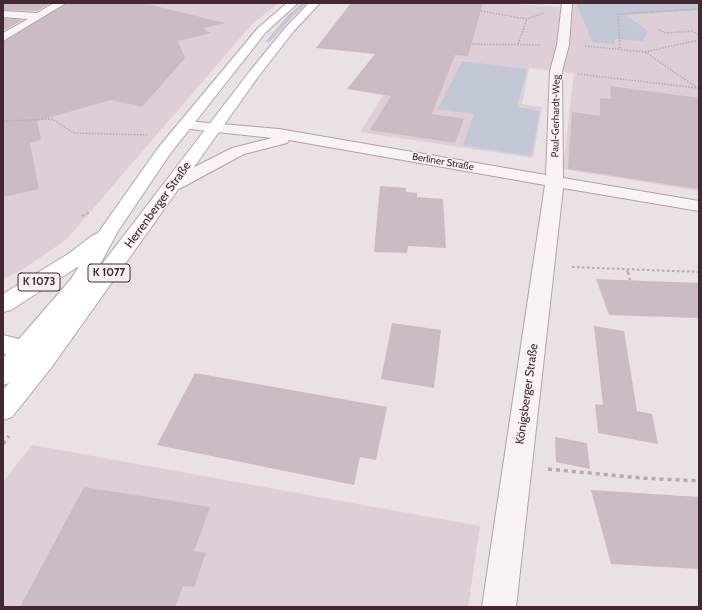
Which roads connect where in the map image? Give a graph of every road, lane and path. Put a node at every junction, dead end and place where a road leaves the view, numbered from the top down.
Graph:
1 (61, 3) edge
2 (293, 3) edge
3 (315, 3) edge
4 (567, 4) edge
5 (699, 9) edge
6 (481, 12) dead end
7 (3, 14) edge
8 (37, 16) junction
9 (527, 18) junction
10 (659, 30) dead end
11 (699, 35) edge
12 (3, 38) edge
13 (699, 40) edge
14 (472, 44) dead end
15 (518, 44) junction
16 (563, 45) junction
17 (620, 48) junction
18 (645, 52) junction
19 (556, 69) junction
20 (698, 88) edge
21 (3, 121) edge
22 (186, 125) junction
23 (215, 127) junction
24 (148, 135) dead end
25 (295, 137) junction
26 (554, 182) junction
27 (175, 184) junction
28 (699, 206) edge
29 (109, 231) junction
30 (544, 266) junction
31 (627, 270) junction
32 (698, 272) edge
33 (699, 276) edge
34 (630, 280) dead end
35 (3, 304) edge
36 (23, 352) edge
37 (3, 375) edge
38 (3, 409) edge
39 (517, 466) junction
40 (699, 480) edge
41 (499, 607) edge

1 - 8 street
2 - 22 main road, Herrenberger Straße / K 1077
3 - 23 main road, Herrenberger Straße / K 1077
4 - 9 path
4 - 16 street, Paul-Gerhardt-Weg
5 - 17 path
6 - 9 path
7 - 8 street
8 - 12 street
9 - 15 path
10 - 11 path
13 - 18 path
14 - 15 path
15 - 16 path
16 - 17 path
16 - 19 street, Paul-Gerhardt-Weg
17 - 18 path
18 - 20 path
19 - 20 path
19 - 26 street, Paul-Gerhardt-Weg
21 - 24 path
22 - 23 street, Berliner Straße
22 - 29 main road, Herrenberger Straße / K 1077
23 - 25 street, Berliner Straße
23 - 27 main road, Herrenberger Straße / K 1077
25 - 26 street, Berliner Straße
25 - 27 street
26 - 28 street, Berliner Straße
26 - 30 street, Königsberger Straße
27 - 36 main road, Herrenberger Straße / K 1077
29 - 35 main road, K 1073
29 - 36 main road, Herrenberger Straße / K 1077
30 - 31 path
30 - 39 street, Königsberger Straße
31 - 32 path
31 - 34 path
32 - 33 path
36 - 37 main road
36 - 38 main road, Herrenberger Straße / K 1077
39 - 40 path
39 - 41 street, Königsberger Straße

